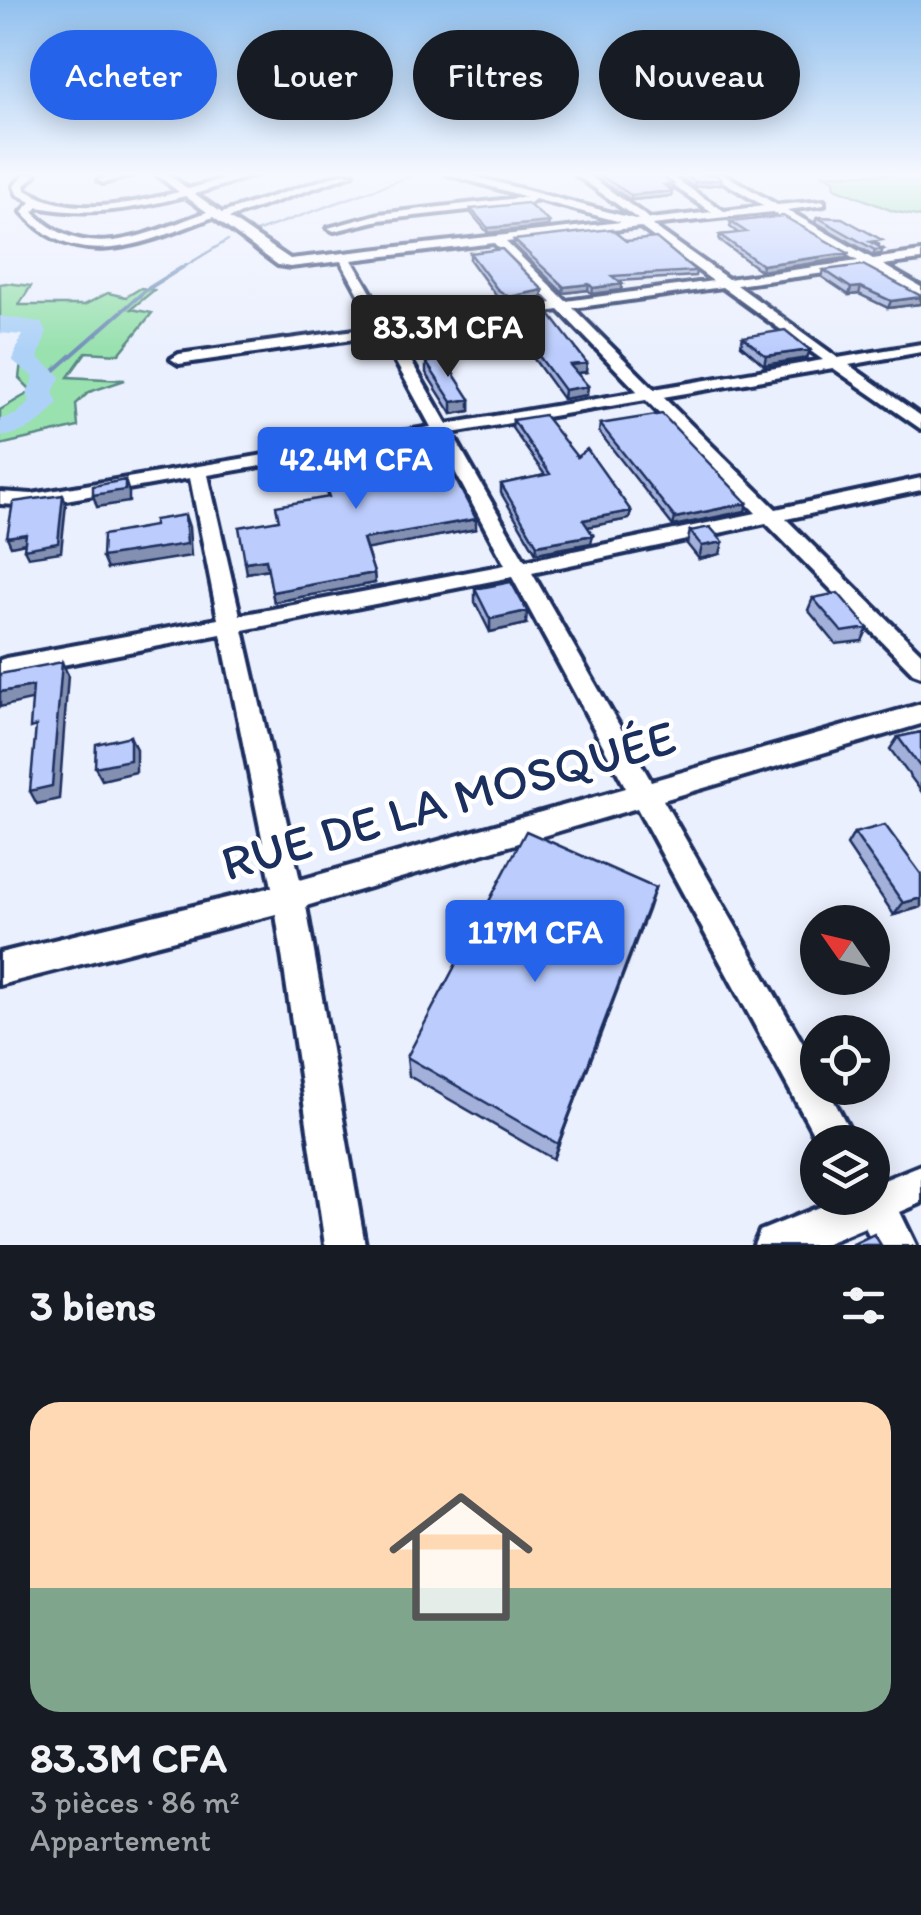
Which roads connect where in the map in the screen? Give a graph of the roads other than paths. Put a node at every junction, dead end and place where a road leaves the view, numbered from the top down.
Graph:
1 (47, 232) edge
2 (160, 232) edge
3 (241, 232) edge
4 (580, 232) edge
5 (658, 232) edge
6 (814, 232) edge
7 (498, 242) junction
8 (921, 256) edge
9 (346, 260) junction
10 (868, 263) junction
11 (722, 283) junction
12 (921, 292) edge
13 (563, 307) junction
14 (386, 333) junction
15 (921, 348) edge
16 (179, 359) dead end
17 (838, 362) junction
18 (650, 394) junction
19 (921, 424) edge
20 (444, 429) junction
21 (198, 471) junction
22 (921, 484) edge
23 (0, 498) edge
24 (771, 514) junction
25 (520, 570) junction
26 (232, 626) junction
27 (6, 666) dead end
28 (921, 667) edge
29 (921, 714) edge
30 (642, 793) junction
31 (288, 898) junction
32 (0, 970) edge
33 (828, 1125) edge
34 (921, 1184) edge
35 (890, 1195) edge
36 (841, 1215) edge
37 (880, 1215) edge
38 (344, 1245) edge
39 (774, 1245) edge
40 (896, 1245) edge

1 - 2 street
3 - 9 street
4 - 7 street
5 - 11 street
6 - 10 street
7 - 9 street
7 - 13 street
8 - 10 street
9 - 14 street
10 - 11 street
10 - 12 street
11 - 13 street
11 - 17 street
13 - 14 street
13 - 18 street
14 - 16 street
14 - 20 street
15 - 17 street
17 - 18 street
17 - 19 street
18 - 20 street
18 - 24 street
20 - 21 street
20 - 25 street
21 - 23 street
21 - 26 street
22 - 24 street
24 - 25 street
24 - 28 street
25 - 26 street
25 - 30 street
26 - 27 street
26 - 31 street
29 - 30 street, RUE DE LA MOSQUÉE
30 - 31 street, RUE DE LA MOSQUÉE
30 - 33 street
31 - 32 street, RUE DE LA MOSQUÉE
31 - 38 street
34 - 35 street
36 - 39 street
37 - 40 street

